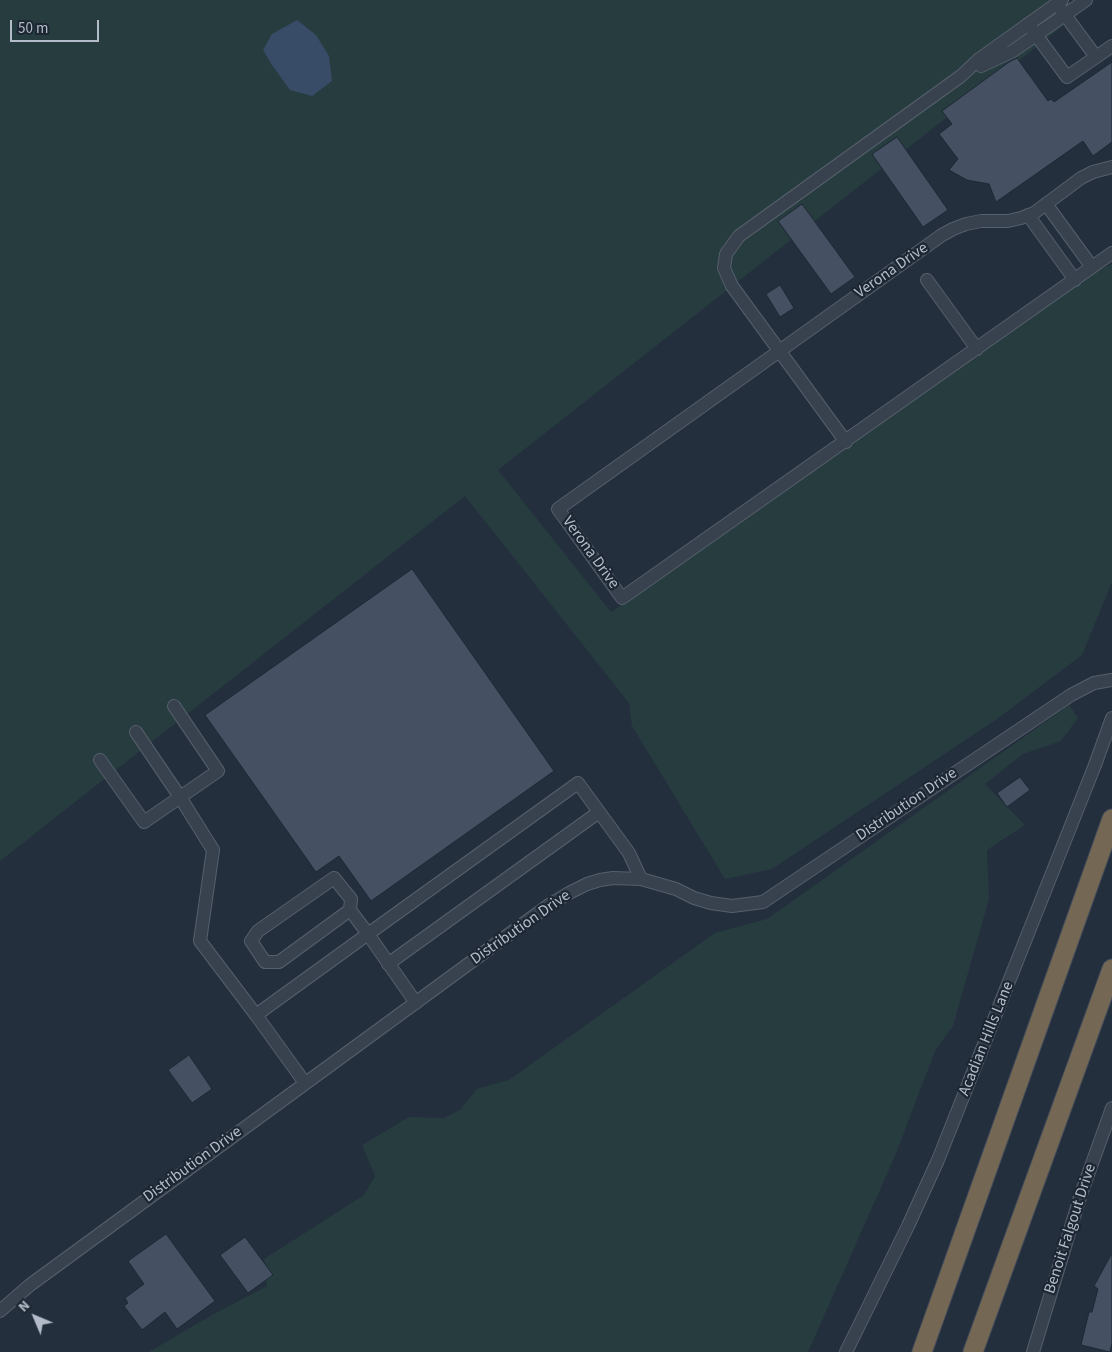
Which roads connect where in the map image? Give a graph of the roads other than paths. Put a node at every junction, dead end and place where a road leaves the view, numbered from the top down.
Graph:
1 (1086, 0) edge
2 (1059, 2) edge
3 (1065, 15) junction
4 (1028, 24) junction
5 (1036, 35) junction
6 (1112, 46) edge
7 (1096, 58) junction
8 (961, 76) junction
9 (1112, 167) edge
10 (1046, 204) junction
11 (1028, 215) junction
12 (1112, 253) edge
13 (1092, 267) junction
14 (928, 280) dead end
15 (1074, 280) junction
16 (978, 349) junction
17 (779, 351) junction
18 (846, 442) junction
19 (1112, 680) edge
20 (174, 706) dead end
21 (1112, 718) edge
22 (136, 732) dead end
23 (100, 760) dead end
24 (180, 797) junction
25 (599, 812) junction
26 (1112, 819) edge
27 (641, 879) junction
28 (350, 910) junction
29 (368, 934) junction
30 (388, 964) junction
31 (1112, 969) edge
32 (416, 1003) junction
33 (256, 1015) junction
34 (305, 1083) junction
35 (1112, 1108) edge
36 (0, 1311) edge
37 (846, 1352) edge
38 (922, 1352) edge
39 (973, 1352) edge
40 (1033, 1352) edge

1 - 3 street
2 - 3 street
2 - 4 street
3 - 5 street
3 - 7 street
4 - 5 street
4 - 8 street
5 - 7 street
5 - 8 street
6 - 7 street
8 - 17 street
9 - 10 street, Verona Drive
10 - 11 street, Verona Drive
10 - 13 street
11 - 15 street
11 - 17 street, Verona Drive
12 - 13 street, Verona Drive
13 - 15 street, Verona Drive
14 - 16 street
15 - 16 street, Verona Drive
16 - 18 street, Verona Drive
17 - 18 street
17 - 18 street, Verona Drive
19 - 27 street, Distribution Drive
20 - 24 street
21 - 37 street, Acadian Hills Lane
22 - 24 street
23 - 24 street
24 - 33 street
25 - 27 street
25 - 29 street
25 - 30 street
26 - 38 highway
27 - 32 street, Distribution Drive
28 - 28 street
28 - 29 street
29 - 30 street
29 - 33 street
30 - 32 street
31 - 39 highway
32 - 34 street, Distribution Drive
33 - 34 street
34 - 36 street, Distribution Drive
35 - 40 street, Benoit Falgout Drive

